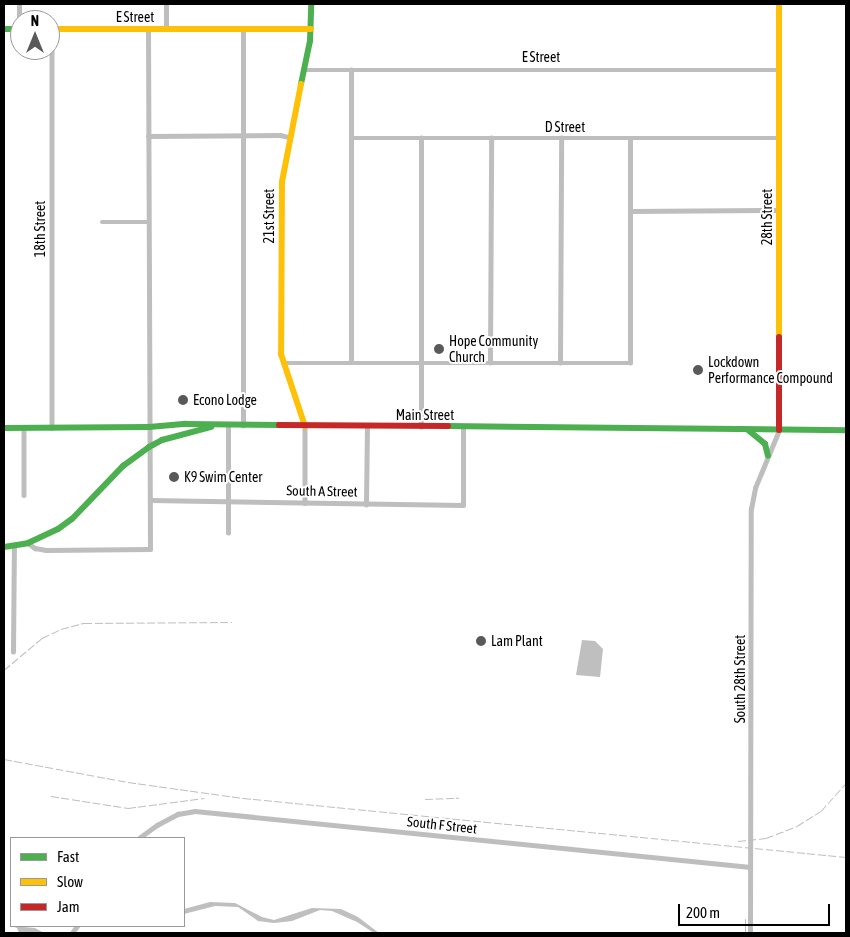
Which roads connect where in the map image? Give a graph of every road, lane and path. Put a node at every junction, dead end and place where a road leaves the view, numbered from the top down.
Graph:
1 (166, 4) edge
2 (311, 4) edge
3 (779, 4) edge
4 (60, 29) edge
5 (148, 29) junction
6 (166, 29) junction
7 (243, 29) junction
8 (311, 29) junction
9 (51, 60) edge
10 (303, 70) junction
11 (352, 70) junction
12 (779, 70) junction
13 (148, 136) junction
14 (243, 136) junction
15 (289, 137) junction
16 (351, 138) junction
17 (421, 138) junction
18 (491, 138) junction
19 (561, 138) junction
20 (779, 138) junction
21 (630, 139) junction
22 (779, 210) junction
23 (631, 211) junction
24 (102, 222) dead end
25 (148, 222) junction
26 (282, 362) junction
27 (351, 362) junction
28 (421, 362) junction
29 (490, 363) junction
30 (560, 363) junction
31 (218, 426) junction
32 (228, 426) junction
33 (243, 426) junction
34 (305, 426) junction
35 (148, 427) junction
36 (367, 427) junction
37 (420, 427) junction
38 (4, 428) edge
39 (24, 428) junction
40 (52, 428) junction
41 (463, 428) junction
42 (748, 430) junction
43 (780, 430) junction
44 (846, 430) edge
45 (149, 447) junction
46 (768, 456) junction
47 (24, 495) dead end
48 (150, 500) junction
49 (228, 502) junction
50 (305, 503) junction
51 (366, 505) junction
52 (228, 533) dead end
53 (28, 543) junction
54 (14, 546) junction
55 (4, 547) edge
56 (13, 652) dead end
57 (140, 837) edge
58 (750, 867) junction
59 (750, 933) edge

1 - 6 street
2 - 8 main road, 21st Street
3 - 12 main road, 28th Street
4 - 5 main road, E Street
5 - 6 main road, E Street
5 - 13 street
6 - 7 main road, E Street
7 - 8 main road, E Street
7 - 14 street
8 - 10 main road, 21st Street
9 - 40 street, 18th Street
10 - 11 street, E Street
10 - 15 main road, 21st Street
11 - 12 street, E Street
11 - 16 street
12 - 20 main road, 28th Street
13 - 14 street
13 - 25 street
14 - 15 street
14 - 33 street
15 - 26 main road, 21st Street
16 - 17 street, D Street
16 - 27 street
17 - 18 street, D Street
17 - 28 street
18 - 19 street, D Street
18 - 29 street
19 - 21 street, D Street
19 - 30 street
20 - 21 street, D Street
20 - 22 main road, 28th Street
21 - 23 street
22 - 23 street
22 - 43 main road, 28th Street
23 - 30 street
24 - 25 street
25 - 35 street
26 - 27 street
26 - 34 main road, 21st Street
27 - 28 street
28 - 29 street
28 - 37 street
29 - 30 street
31 - 32 main road, Main Street
31 - 35 main road, Main Street
31 - 45 main road
32 - 33 main road, Main Street
32 - 49 street
33 - 34 main road, Main Street
34 - 36 main road, Main Street
34 - 50 street
35 - 40 main road, Main Street
35 - 45 street
36 - 37 main road, Main Street
36 - 51 street
37 - 41 main road, Main Street
38 - 39 main road, Main Street
39 - 40 main road, Main Street
39 - 47 street
41 - 42 main road, Main Street
41 - 51 street, South A Street
42 - 43 main road, Main Street
42 - 46 main road
43 - 44 main road, Main Street
43 - 46 street, South 28th Street
45 - 48 street
45 - 53 main road
46 - 58 street, South 28th Street
48 - 49 street, South A Street
48 - 53 street
49 - 50 street, South A Street
49 - 52 street
50 - 51 street, South A Street
53 - 54 main road
54 - 55 main road
54 - 56 street
57 - 58 street, South F Street
58 - 59 street, South 28th Street

